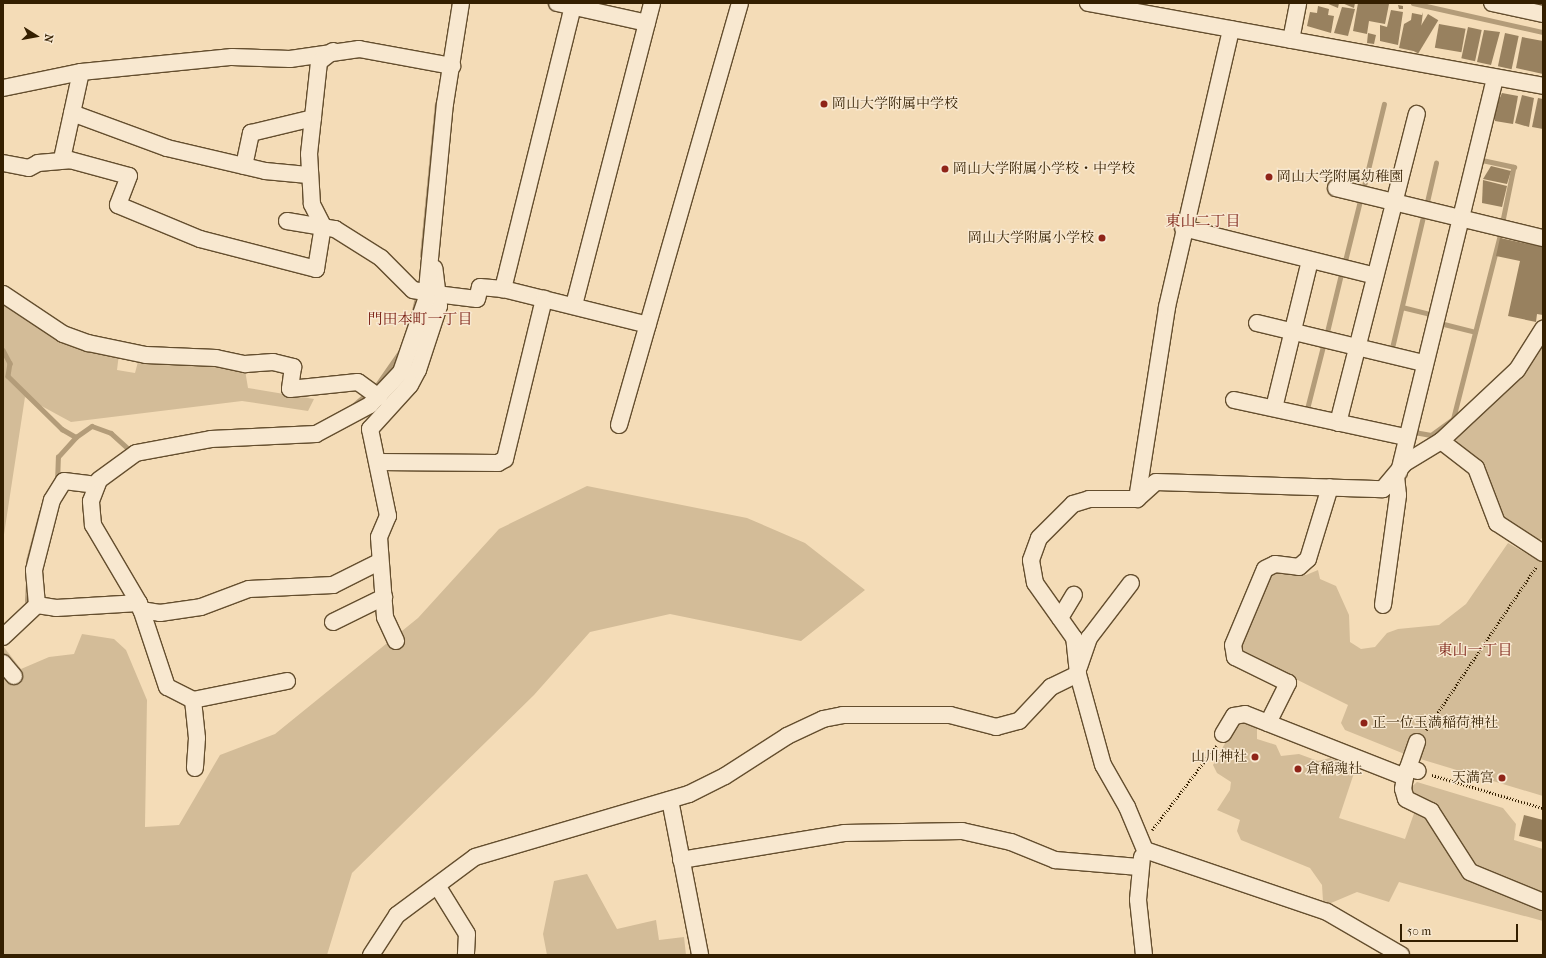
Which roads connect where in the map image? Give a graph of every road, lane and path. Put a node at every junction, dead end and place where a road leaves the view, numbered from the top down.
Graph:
1 (461, 3) edge
2 (652, 3) edge
3 (740, 3) edge
4 (1088, 3) edge
5 (1298, 3) edge
6 (1492, 3) edge
7 (565, 5) edge
8 (1543, 14) edge
9 (647, 23) junction
10 (1231, 29) junction
11 (1291, 40) junction
12 (333, 51) junction
13 (452, 66) junction
14 (81, 72) junction
15 (1494, 77) junction
16 (1543, 86) edge
17 (3, 88) edge
18 (72, 113) junction
19 (1417, 114) dead end
20 (312, 118) junction
21 (62, 159) junction
22 (3, 163) edge
23 (244, 166) junction
24 (308, 175) junction
25 (1336, 188) dead end
26 (1394, 202) junction
27 (1458, 218) junction
28 (287, 221) dead end
29 (323, 226) junction
30 (1183, 228) junction
31 (1543, 238) edge
32 (1310, 260) junction
33 (1375, 276) junction
34 (503, 289) junction
35 (424, 292) junction
36 (3, 294) edge
37 (544, 299) junction
38 (574, 305) junction
39 (1257, 322) dead end
40 (648, 325) junction
41 (1543, 329) edge
42 (1293, 331) junction
43 (1357, 347) junction
44 (1423, 363) junction
45 (374, 393) junction
46 (1234, 400) dead end
47 (1274, 408) junction
48 (1338, 422) junction
49 (619, 425) dead end
50 (1405, 437) junction
51 (1441, 441) junction
52 (378, 462) junction
53 (1397, 475) junction
54 (92, 484) junction
55 (1330, 487) junction
56 (1137, 499) junction
57 (1541, 558) edge
58 (379, 562) junction
59 (1131, 583) dead end
60 (1074, 595) dead end
61 (384, 597) junction
62 (37, 605) junction
63 (1383, 605) dead end
64 (140, 607) junction
65 (1060, 618) junction
66 (333, 622) dead end
67 (3, 637) edge
68 (396, 641) dead end
69 (3, 663) edge
70 (1078, 674) junction
71 (14, 676) dead end
72 (287, 681) dead end
73 (193, 700) junction
74 (1268, 723) junction
75 (1223, 734) joint
76 (1418, 742) joint
77 (195, 768) dead end
78 (1410, 772) junction
79 (670, 800) junction
80 (1543, 808) edge
81 (1142, 847) junction
82 (681, 860) junction
83 (1139, 867) junction
84 (438, 887) junction
85 (1543, 902) edge
86 (371, 955) edge
87 (466, 955) edge
88 (700, 955) edge
89 (1144, 955) edge
90 (1401, 955) edge

1 - 13 street
2 - 9 street
3 - 40 street
4 - 10 street
5 - 11 street
6 - 8 street
7 - 9 street
7 - 34 street
9 - 38 street
10 - 11 street
10 - 30 street
11 - 15 street
12 - 13 street
12 - 14 street
12 - 20 street
13 - 35 street
14 - 17 street
14 - 18 street
15 - 16 street
15 - 27 street
18 - 21 street
18 - 23 street
19 - 26 street
20 - 23 street
20 - 24 street
21 - 22 street
21 - 29 street
23 - 24 street
24 - 29 street
25 - 26 street
26 - 27 street
26 - 33 street
27 - 31 street
27 - 44 street
28 - 29 street
29 - 35 street
30 - 32 street
30 - 56 street
32 - 33 street
32 - 42 street
33 - 43 street
34 - 35 street
34 - 37 street
35 - 45 street
35 - 52 street
36 - 45 street
37 - 38 street
37 - 52 street
38 - 40 street
39 - 42 street
40 - 49 street
41 - 51 street
42 - 43 street
42 - 47 street
43 - 44 street
43 - 48 street
44 - 50 street
45 - 54 street
46 - 47 street
47 - 48 street
48 - 50 street
50 - 53 street
51 - 53 street
51 - 57 street
52 - 58 street
53 - 55 street
53 - 63 street
54 - 62 street
54 - 64 street
55 - 56 street
55 - 74 street
56 - 65 street
57 - 76 path
58 - 61 street
58 - 64 street
59 - 70 street
60 - 65 street
61 - 66 street
61 - 68 street
62 - 64 street
62 - 67 street
64 - 73 street
65 - 70 street
69 - 71 street
70 - 79 street
70 - 81 street
72 - 73 street
73 - 77 street
74 - 75 street
74 - 78 street
75 - 81 path
76 - 78 street
78 - 80 path
78 - 85 street
79 - 82 street
79 - 84 street
81 - 83 street
81 - 90 street
82 - 83 street
82 - 88 street
83 - 89 street
84 - 86 street
84 - 87 street

